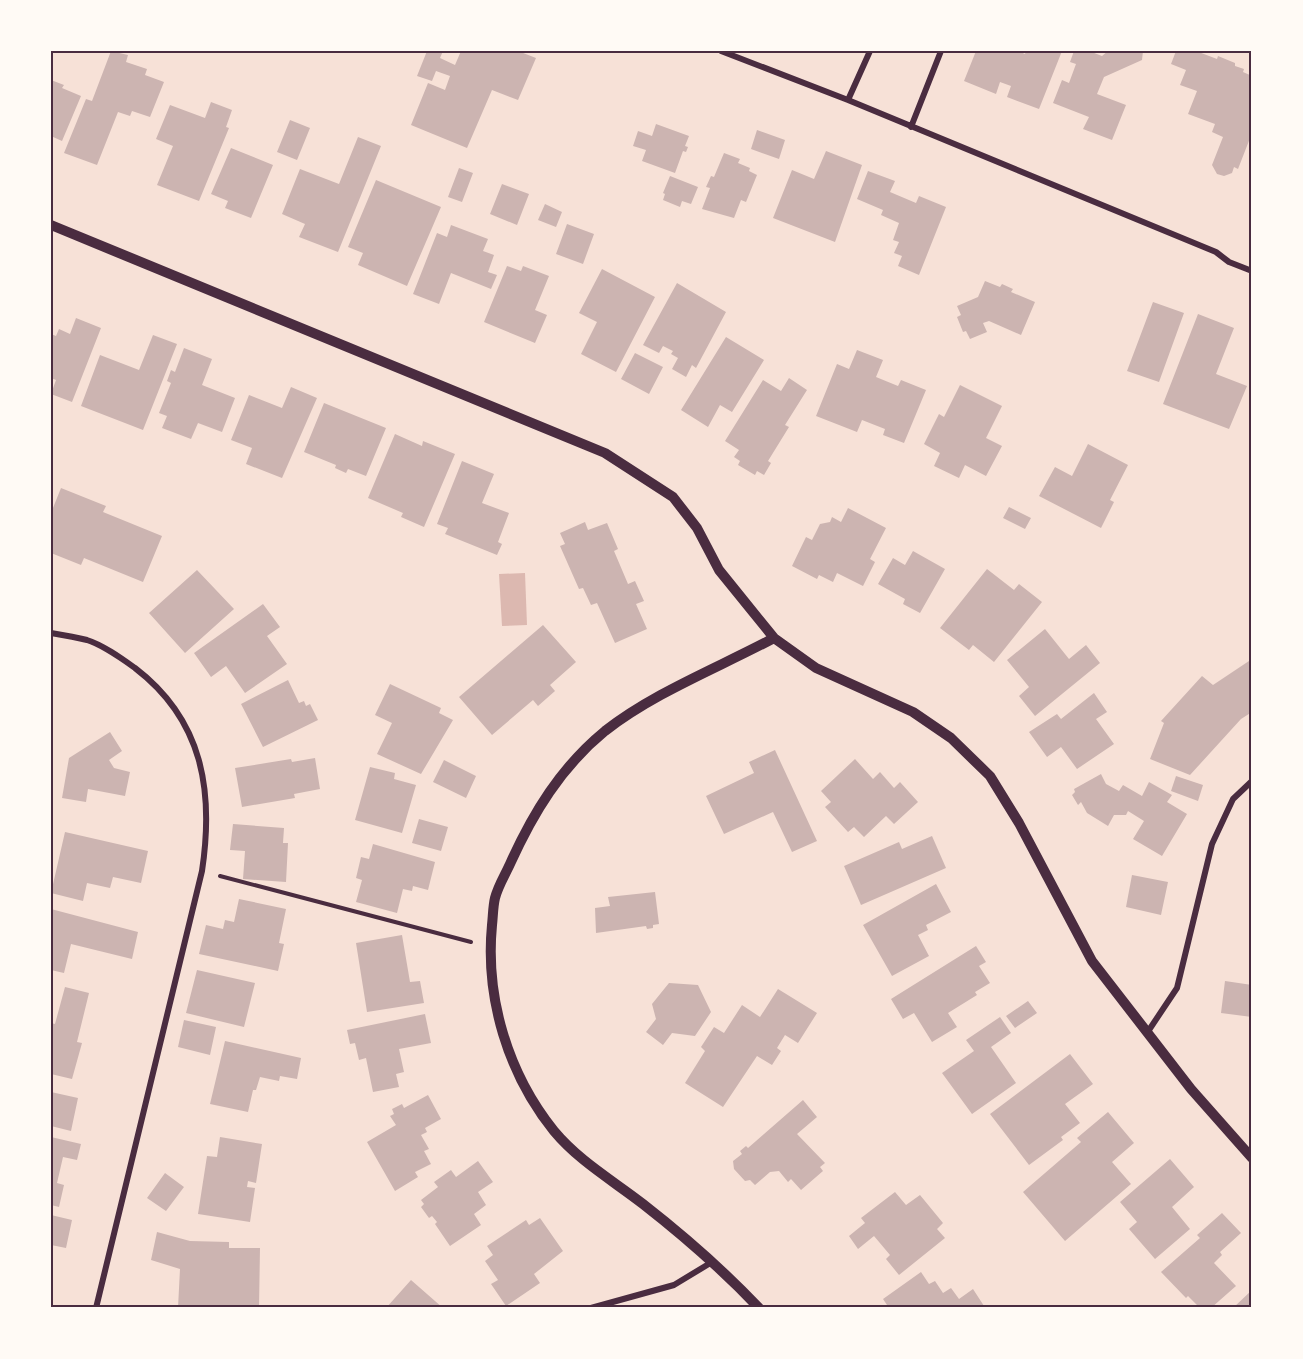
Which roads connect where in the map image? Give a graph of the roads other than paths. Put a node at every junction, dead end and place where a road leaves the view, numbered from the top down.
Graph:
1 (721, 51) edge
2 (870, 51) edge
3 (941, 51) edge
4 (848, 100) junction
5 (911, 127) junction
6 (51, 225) edge
7 (1252, 271) edge
8 (51, 633) edge
9 (774, 638) junction
10 (1252, 781) edge
11 (1146, 1034) junction
12 (1252, 1158) edge
13 (712, 1262) junction
14 (96, 1308) edge
15 (591, 1308) edge
16 (759, 1308) edge

1 - 4 street
2 - 4 street
3 - 5 street
4 - 5 street
5 - 7 street
6 - 9 street
8 - 14 street
9 - 11 street
9 - 13 street
10 - 11 street
11 - 12 street
13 - 15 street
13 - 16 street

